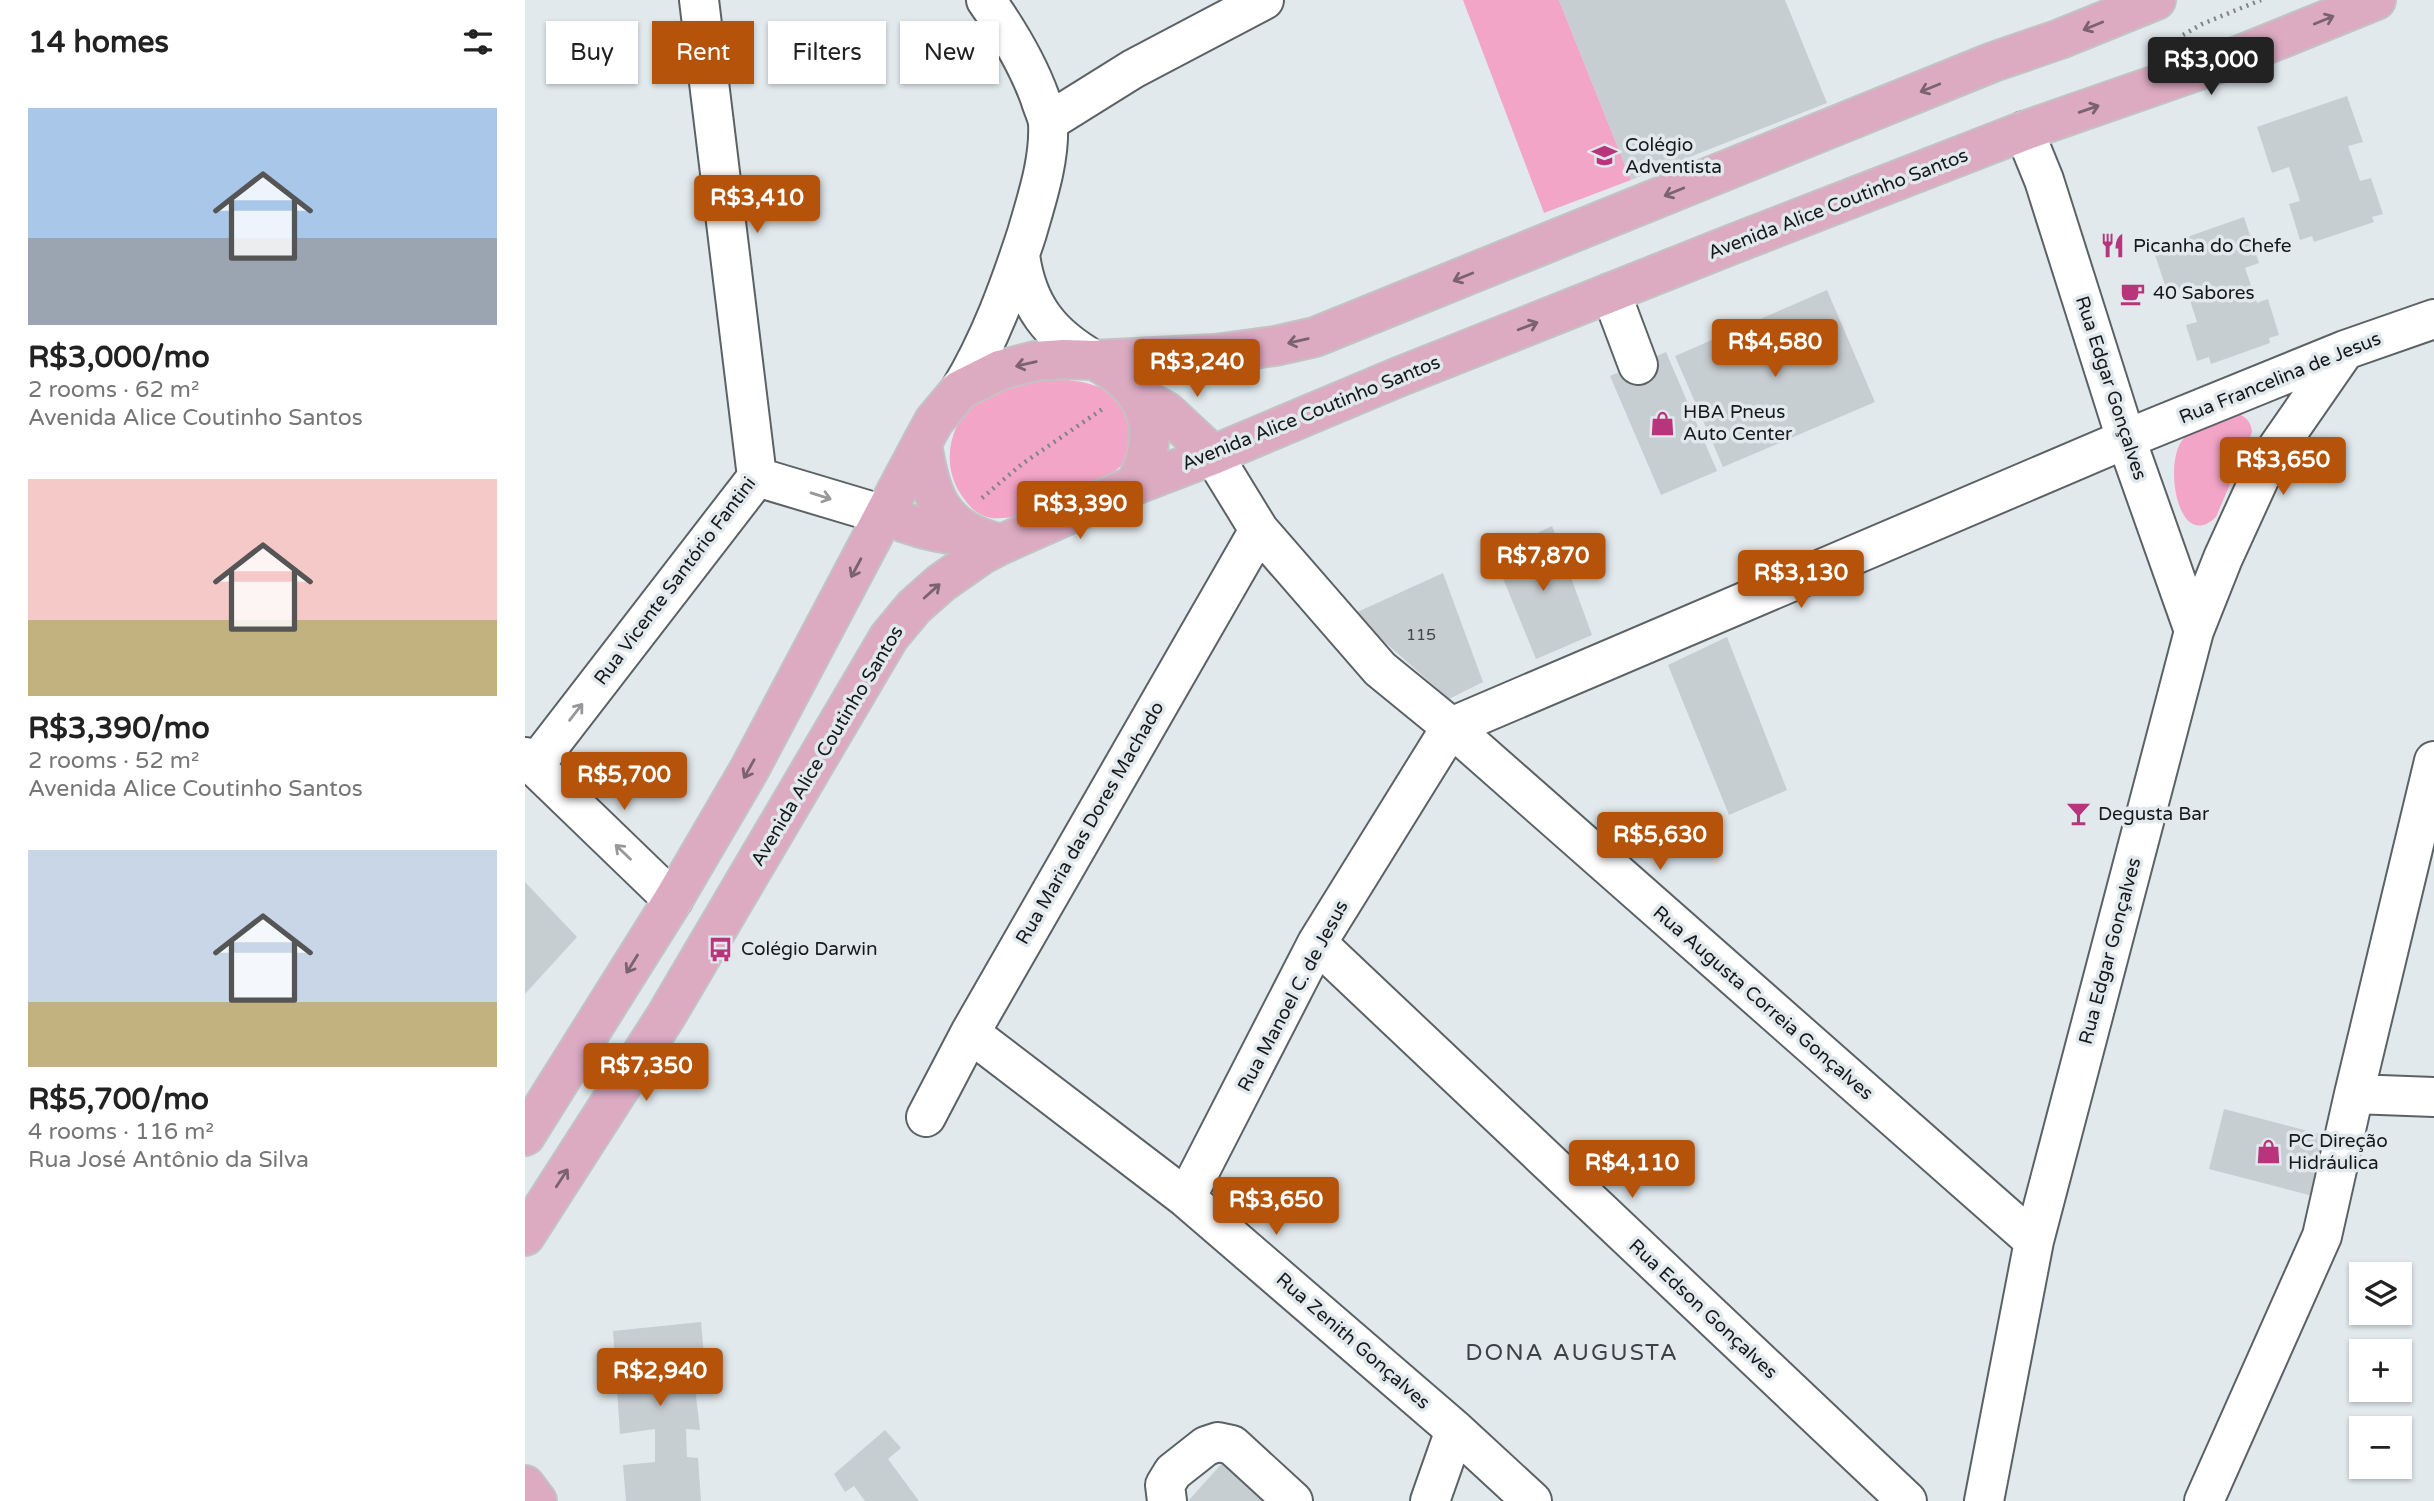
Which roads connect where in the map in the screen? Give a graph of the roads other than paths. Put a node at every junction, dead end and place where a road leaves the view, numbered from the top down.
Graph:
1 (699, 0) edge
2 (986, 0) edge
3 (1264, 0) edge
4 (2156, 0) edge
5 (2376, 0) edge
6 (1048, 121) junction
7 (2024, 131) junction
8 (1020, 255) junction
9 (1611, 293) junction
10 (2434, 319) edge
11 (2345, 350) junction
12 (1094, 360) junction
13 (1638, 365) dead end
14 (961, 390) junction
15 (1139, 396) junction
16 (2126, 439) junction
17 (922, 443) junction
18 (1213, 455) junction
19 (757, 477) junction
20 (1135, 485) junction
21 (884, 515) junction
22 (1259, 530) junction
23 (975, 533) junction
24 (2194, 631) junction
25 (1451, 727) junction
26 (2434, 761) edge
27 (530, 762) edge
28 (673, 900) junction
29 (1317, 943) junction
30 (970, 1033) junction
31 (2354, 1094) junction
32 (2434, 1097) edge
33 (926, 1117) dead end
34 (525, 1136) edge
35 (1186, 1198) junction
36 (525, 1236) edge
37 (2034, 1241) junction
38 (1455, 1430) junction
39 (525, 1485) edge
40 (537, 1501) edge
41 (1167, 1501) edge
42 (1293, 1501) edge
43 (1430, 1501) edge
44 (1532, 1501) edge
45 (1907, 1501) edge
46 (1984, 1501) edge
47 (2204, 1501) edge

1 - 19 street, Rua Vicente Santório Fantini
2 - 6 street
3 - 6 street
4 -> 12 main road
7 -> 5 main road, Avenida Alice Coutinho Santos
6 - 8 street
7 - 9 main road, Avenida Alice Coutinho Santos
7 - 16 street, Rua Edgar Gonçalves
8 - 12 street
8 - 14 street
9 - 13 street
18 -> 9 main road, Avenida Alice Coutinho Santos
10 - 11 street, Rua Francelina de Jesus
11 - 16 street, Rua Francelina de Jesus
11 - 24 street
12 -> 14 main road
12 - 15 main road
14 - 17 main road
15 - 18 main road
15 - 20 main road
16 - 24 street, Rua Edgar Gonçalves
16 - 25 street, Rua Francelina de Jesus
17 - 21 main road
17 - 23 main road
18 - 20 main road, Avenida Alice Coutinho Santos
18 - 22 street, Rua Augusta Correia Gonçalves
19 -> 21 street
27 -> 19 street, Rua Vicente Santório Fantini
20 - 23 main road, Avenida Alice Coutinho Santos
21 - 23 main road
21 -> 28 main road
22 - 25 street, Rua Augusta Correia Gonçalves
22 - 30 street, Rua Maria das Dores Machado
36 -> 23 main road, Avenida Alice Coutinho Santos
24 - 37 street, Rua Edgar Gonçalves
25 - 29 street, Rua Manoel C. de Jesus
25 - 37 street, Rua Augusta Correia Gonçalves
26 - 31 street
28 -> 27 street
28 -> 34 main road
29 - 35 street, Rua Manoel C. de Jesus
29 - 45 street, Rua Edson Gonçalves
30 - 33 street, Rua Maria das Dores Machado
30 - 35 street, Rua Zenith Gonçalves
31 - 32 street
31 - 47 street
35 - 38 street, Rua Zenith Gonçalves
37 - 46 street, Rua Edgar Gonçalves
38 - 43 street
38 - 44 street, Rua Zenith Gonçalves
39 - 40 main road
41 - 42 street

